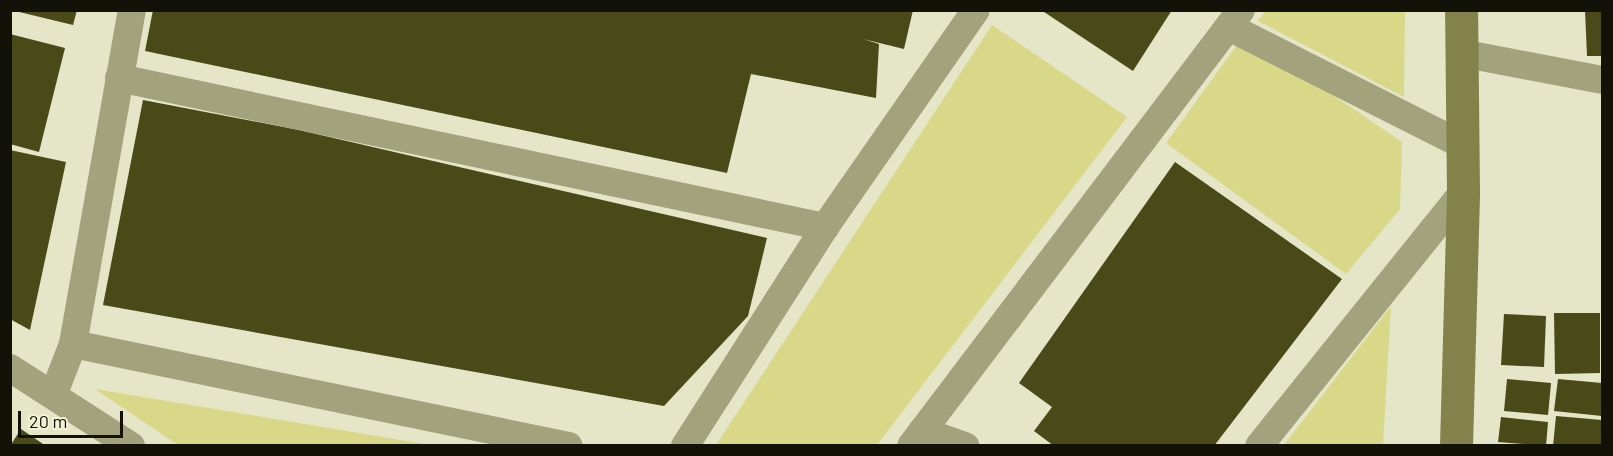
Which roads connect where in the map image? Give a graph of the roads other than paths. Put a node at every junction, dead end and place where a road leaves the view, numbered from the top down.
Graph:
1 (132, 10) edge
2 (976, 10) edge
3 (1461, 10) edge
4 (1235, 19) edge
5 (1461, 53) junction
6 (119, 78) junction
7 (1602, 80) edge
8 (1461, 144) junction
9 (1463, 192) junction
10 (825, 227) junction
11 (72, 344) junction
12 (10, 368) edge
13 (54, 393) junction
14 (917, 438) edge
15 (131, 446) edge
16 (569, 446) edge
17 (685, 446) edge
18 (965, 446) edge
19 (1259, 446) edge
20 (1456, 446) edge

1 - 6 street
2 - 10 street
3 - 5 street
4 - 8 street
4 - 14 street
5 - 7 street
5 - 8 street
6 - 10 street
6 - 11 street
8 - 9 street
9 - 19 street
9 - 20 street
10 - 17 street
11 - 13 street
11 - 16 street
12 - 13 street
13 - 15 street
14 - 18 street

